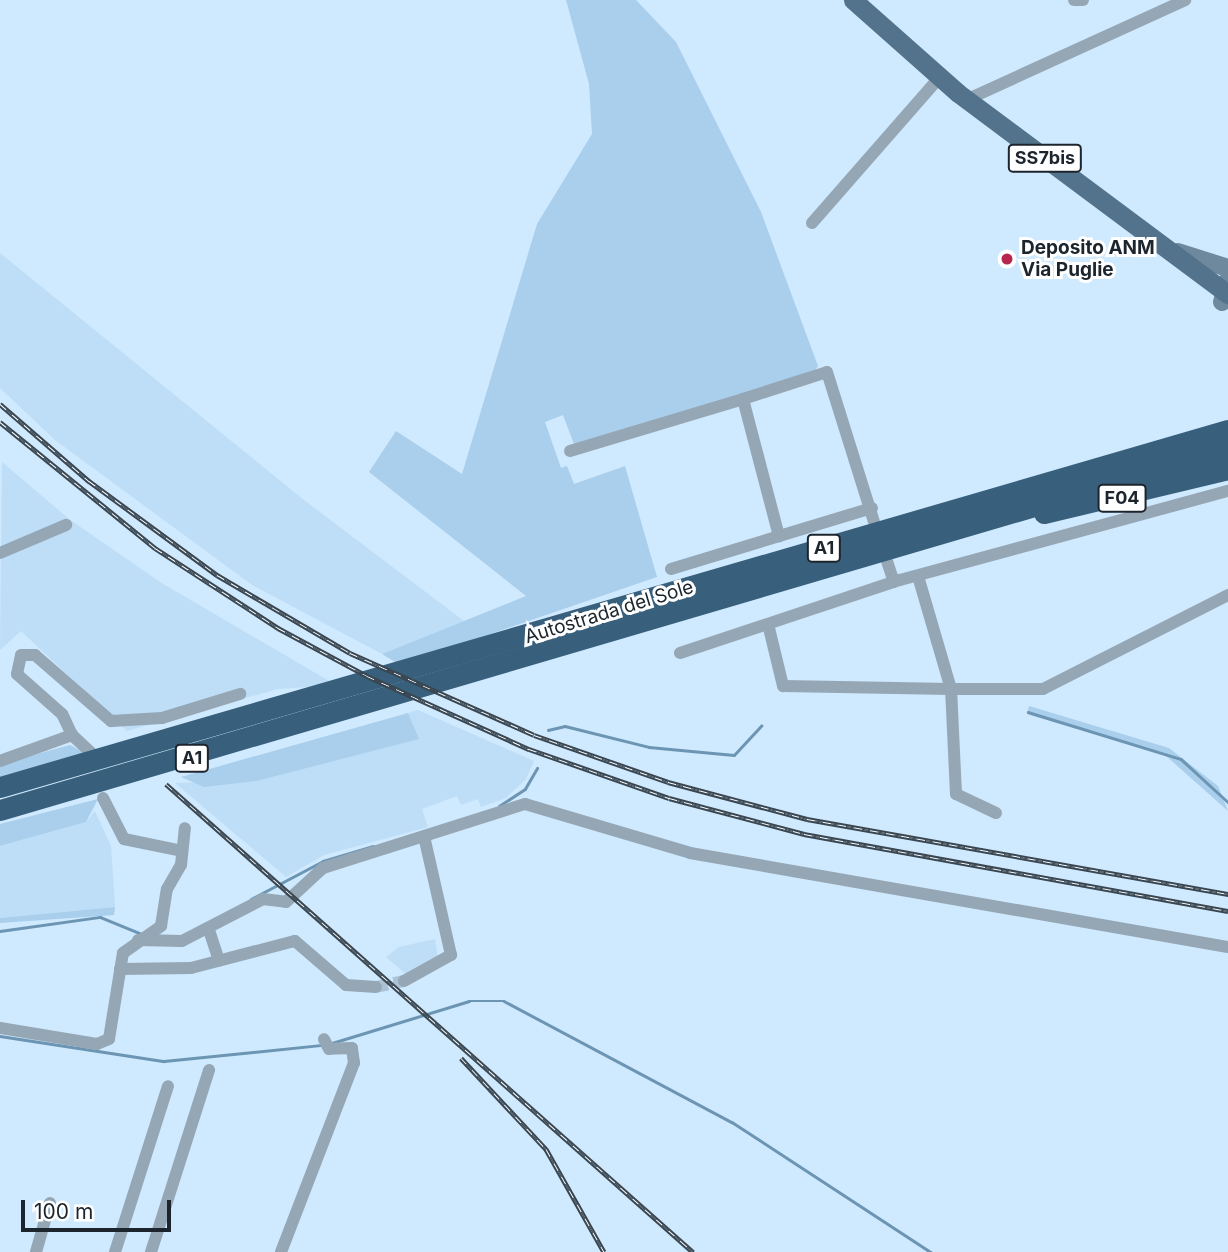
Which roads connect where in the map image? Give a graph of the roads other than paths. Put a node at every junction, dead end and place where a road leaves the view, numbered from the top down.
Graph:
1 (853, 0) edge
2 (1185, 0) edge
3 (940, 77) junction
4 (967, 100) junction
5 (812, 223) dead end
6 (1132, 224) junction
7 (1173, 250) junction
8 (1228, 268) edge
9 (1224, 294) edge
10 (743, 399) junction
11 (1228, 430) edge
12 (1228, 449) edge
13 (570, 451) dead end
14 (1228, 469) edge
15 (1228, 491) edge
16 (872, 508) junction
17 (1014, 515) junction
18 (874, 522) dead end
19 (66, 524) dead end
20 (779, 536) junction
21 (0, 553) edge
22 (887, 561) dead end
23 (671, 569) dead end
24 (918, 576) junction
25 (894, 582) junction
26 (1228, 595) edge
27 (768, 624) junction
28 (680, 653) dead end
29 (951, 689) junction
30 (240, 694) dead end
31 (72, 736) junction
32 (91, 753) dead end
33 (0, 761) edge
34 (0, 788) edge
35 (103, 798) dead end
36 (0, 810) edge
37 (996, 813) dead end
38 (185, 828) dead end
39 (425, 841) junction
40 (181, 850) junction
41 (209, 930) junction
42 (143, 938) junction
43 (1228, 947) edge
44 (219, 960) junction
45 (120, 969) junction
46 (404, 981) tunnel mouth
47 (376, 987) tunnel mouth
48 (0, 1028) edge
49 (326, 1044) dead end
50 (209, 1070) dead end
51 (168, 1086) dead end
52 (50, 1203) dead end
53 (36, 1252) edge
54 (115, 1252) edge
55 (151, 1252) edge
56 (281, 1252) edge

1 - 3 main road, SS7bis
2 - 4 street
3 - 4 main road, SS7bis
3 - 5 street
4 - 6 main road, SS7bis
6 - 7 main road, SS7bis
6 - 9 main road, SS7bis
7 - 8 street
7 - 9 main road, SS7bis
10 - 13 street
10 - 16 street
10 - 20 street
11 - 34 highway, Autostrada del Sole / A1
12 - 17 highway, Autostrada del Sole / A1
14 - 17 highway, F04
15 - 24 street
16 - 18 street
16 - 20 street
17 - 36 highway, Autostrada del Sole / A1
19 - 21 street
20 - 23 street
22 - 25 street
24 - 25 street
24 - 29 street
25 - 27 street
26 - 29 street
27 - 28 street
27 - 29 street
29 - 37 street
30 - 31 street
31 - 32 street
31 - 33 street
35 - 40 street
38 - 40 street
39 - 41 street
39 - 43 street
39 - 46 street
40 - 42 street
41 - 42 street
41 - 44 street
42 - 45 street
44 - 45 street
44 - 47 street
45 - 48 street
49 - 56 street
50 - 55 street
51 - 54 street
52 - 53 street

